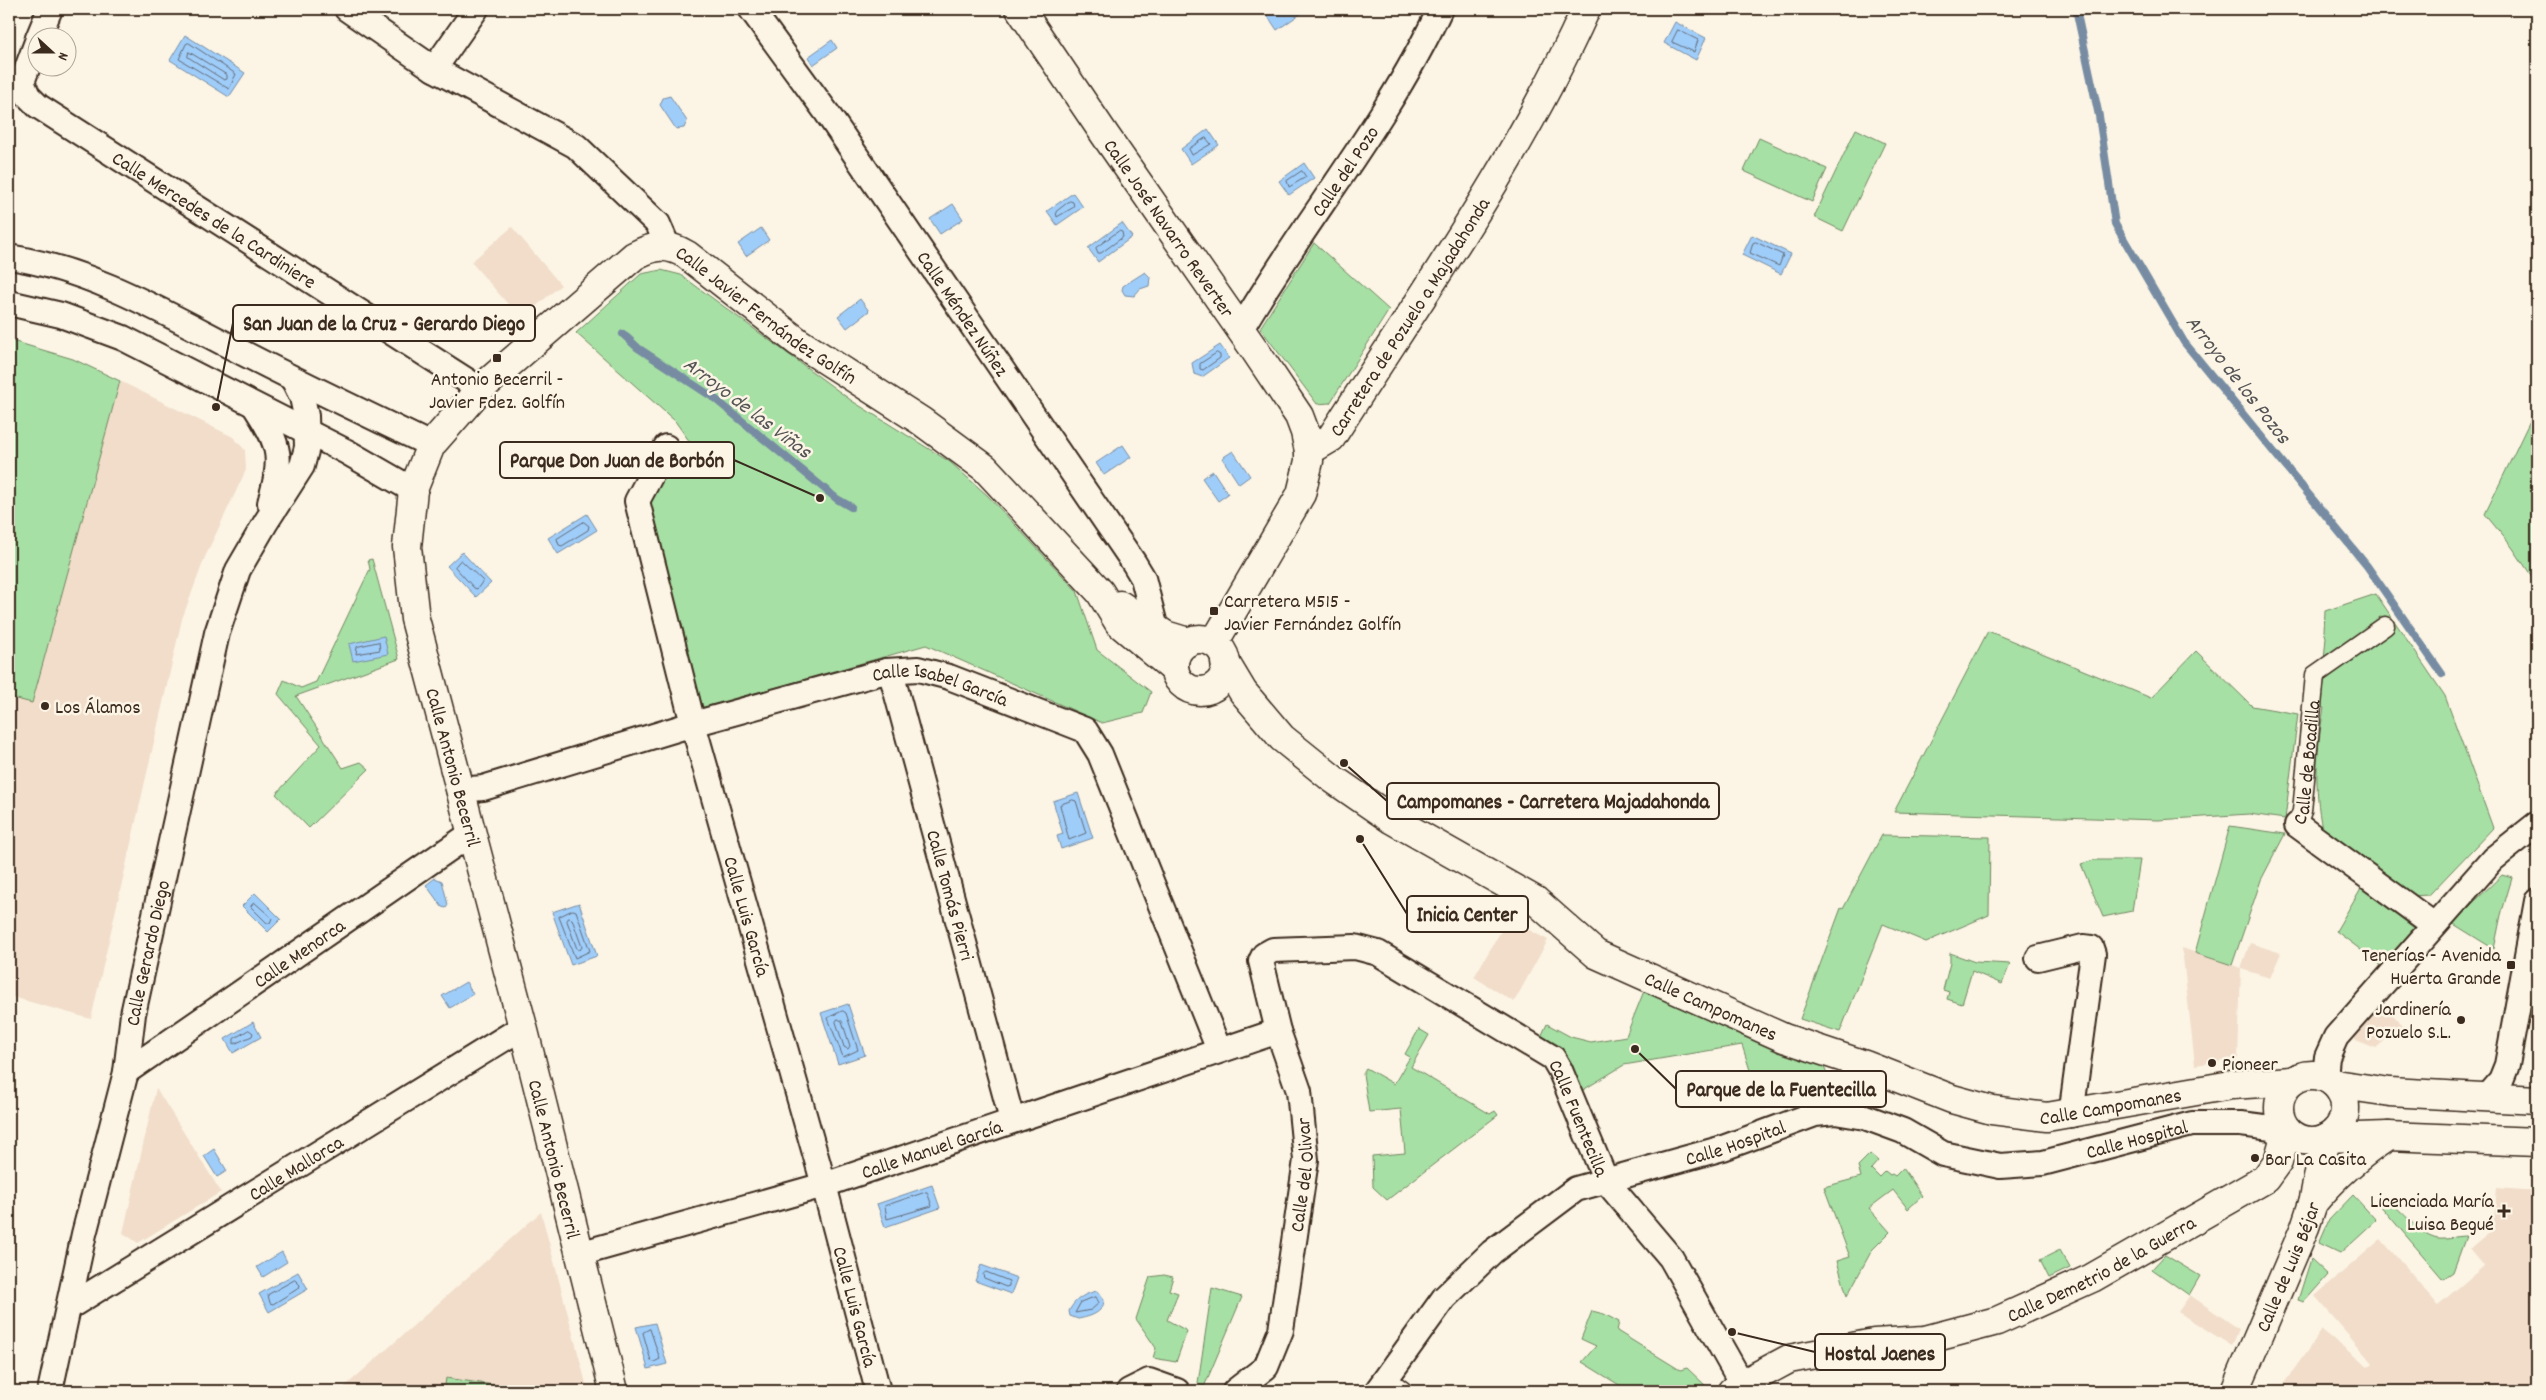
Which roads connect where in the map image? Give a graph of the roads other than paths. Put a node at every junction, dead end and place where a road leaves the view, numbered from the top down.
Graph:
1 (50, 9) edge
2 (347, 9) edge
3 (476, 9) edge
4 (751, 9) edge
5 (1020, 9) edge
6 (1440, 9) edge
7 (1586, 9) edge
8 (42, 28) edge
9 (28, 66) edge
10 (434, 69) junction
11 (666, 246) junction
12 (9, 257) edge
13 (9, 303) edge
14 (1241, 329) junction
15 (293, 379) junction
16 (480, 389) junction
17 (255, 407) junction
18 (307, 434) junction
19 (431, 446) junction
20 (666, 446) dead end
21 (1310, 451) junction
22 (347, 452) junction
23 (302, 466) junction
24 (413, 490) junction
25 (266, 522) junction
26 (1100, 592) junction
27 (2385, 626) dead end
28 (1156, 629) junction
29 (1209, 649) junction
30 (1174, 669) junction
31 (886, 671) junction
32 (693, 724) junction
33 (459, 790) junction
34 (2537, 824) edge
35 (2297, 825) joint
36 (472, 833) junction
37 (2537, 901) edge
38 (2434, 925) junction
39 (1273, 950) joint
40 (2038, 958) dead end
41 (523, 1027) junction
42 (1278, 1031) junction
43 (1219, 1050) junction
44 (126, 1072) junction
45 (2292, 1081) junction
46 (2330, 1081) junction
47 (2487, 1096) junction
48 (2537, 1100) edge
49 (2070, 1115) junction
50 (1012, 1120) junction
51 (2287, 1130) junction
52 (2388, 1136) junction
53 (2326, 1138) junction
54 (2537, 1142) edge
55 (1606, 1181) junction
56 (824, 1185) junction
57 (2314, 1203) junction
58 (578, 1254) junction
59 (69, 1307) junction
60 (1389, 1387) edge
61 (1737, 1388) edge
62 (50, 1391) edge
63 (614, 1391) edge
64 (878, 1391) edge
65 (1129, 1391) edge
66 (1177, 1391) edge
67 (1235, 1391) edge
68 (2235, 1391) edge

1 - 8 street, Calle Mercedes de la Cardiniere
2 - 10 street, Calle Javier Fernández Golfín
3 - 10 street
4 - 28 street, Calle Méndez Núñez
5 - 14 street, Calle José Navarro Reverter
6 - 14 street, Calle del Pozo
7 - 21 street, Carretera de Pozuelo a Majadahonda
9 - 16 street, Calle Mercedes de la Cardiniere
10 - 11 street, Calle Javier Fernández Golfín
11 - 16 street, Calle Antonio Becerril
11 - 26 street, Calle Javier Fernández Golfín
12 - 15 street
13 - 17 street
14 - 21 street, Calle José Navarro Reverter
15 - 18 street, Calle Gerardo Diego
15 - 19 street
16 - 19 street, Calle Antonio Becerril
17 - 18 street
17 - 25 street, Calle Gerardo Diego
18 - 22 street
18 - 23 street, Calle Gerardo Diego
19 - 24 street, Calle Antonio Becerril
20 - 32 street, Calle Luis García
21 - 29 street, Carretera de Pozuelo a Majadahonda
22 - 23 street
22 - 24 street
23 - 25 street, Calle Gerardo Diego
24 - 33 street, Calle Antonio Becerril
25 - 44 street, Calle Gerardo Diego
26 - 28 street, Calle Javier Fernández Golfín
26 - 30 street, Calle Javier Fernández Golfín
27 - 35 street, Calle de Boadilla
28 - 29 street, Calle Javier Fernández Golfín
29 - 30 street
29 - 30 street
29 - 49 street, Calle Campomanes
31 - 32 street, Calle Isabel García
31 - 43 street, Calle Isabel García
31 - 50 street, Calle Tomás Pierri
32 - 33 street, Calle Isabel García
32 - 56 street, Calle Luis García
33 - 36 street, Calle Antonio Becerril
34 - 38 street
35 - 38 street, Calle de Boadilla
36 - 41 street, Calle Antonio Becerril
36 - 44 street, Calle Menorca
37 - 47 street
38 - 46 street
39 - 42 street, Calle del Olivar
39 - 55 street, Calle Fuentecilla
40 - 49 street
41 - 58 street, Calle Antonio Becerril
41 - 59 street, Calle Mallorca
42 - 43 street, Calle Manuel García
42 - 67 street, Calle del Olivar
43 - 50 street, Calle Manuel García
44 - 59 street, Calle Gerardo Diego
45 - 46 street
45 - 49 street, Calle Campomanes
45 - 51 street
46 - 47 street
46 - 53 street
47 - 48 street
50 - 56 street, Calle Manuel García
51 - 53 street
51 - 55 street, Calle Hospital
51 - 61 street, Calle Demetrio de la Guerra
52 - 53 street
52 - 54 street
52 - 57 street
53 - 57 street, Calle de Luis Béjar
55 - 60 street, Calle Hospital
55 - 61 street, Calle Fuentecilla
56 - 58 street, Calle Manuel García
56 - 64 street, Calle Luis García
57 - 68 street, Calle de Luis Béjar
58 - 63 street, Calle Antonio Becerril
59 - 62 street, Calle Gerardo Diego
65 - 66 street

